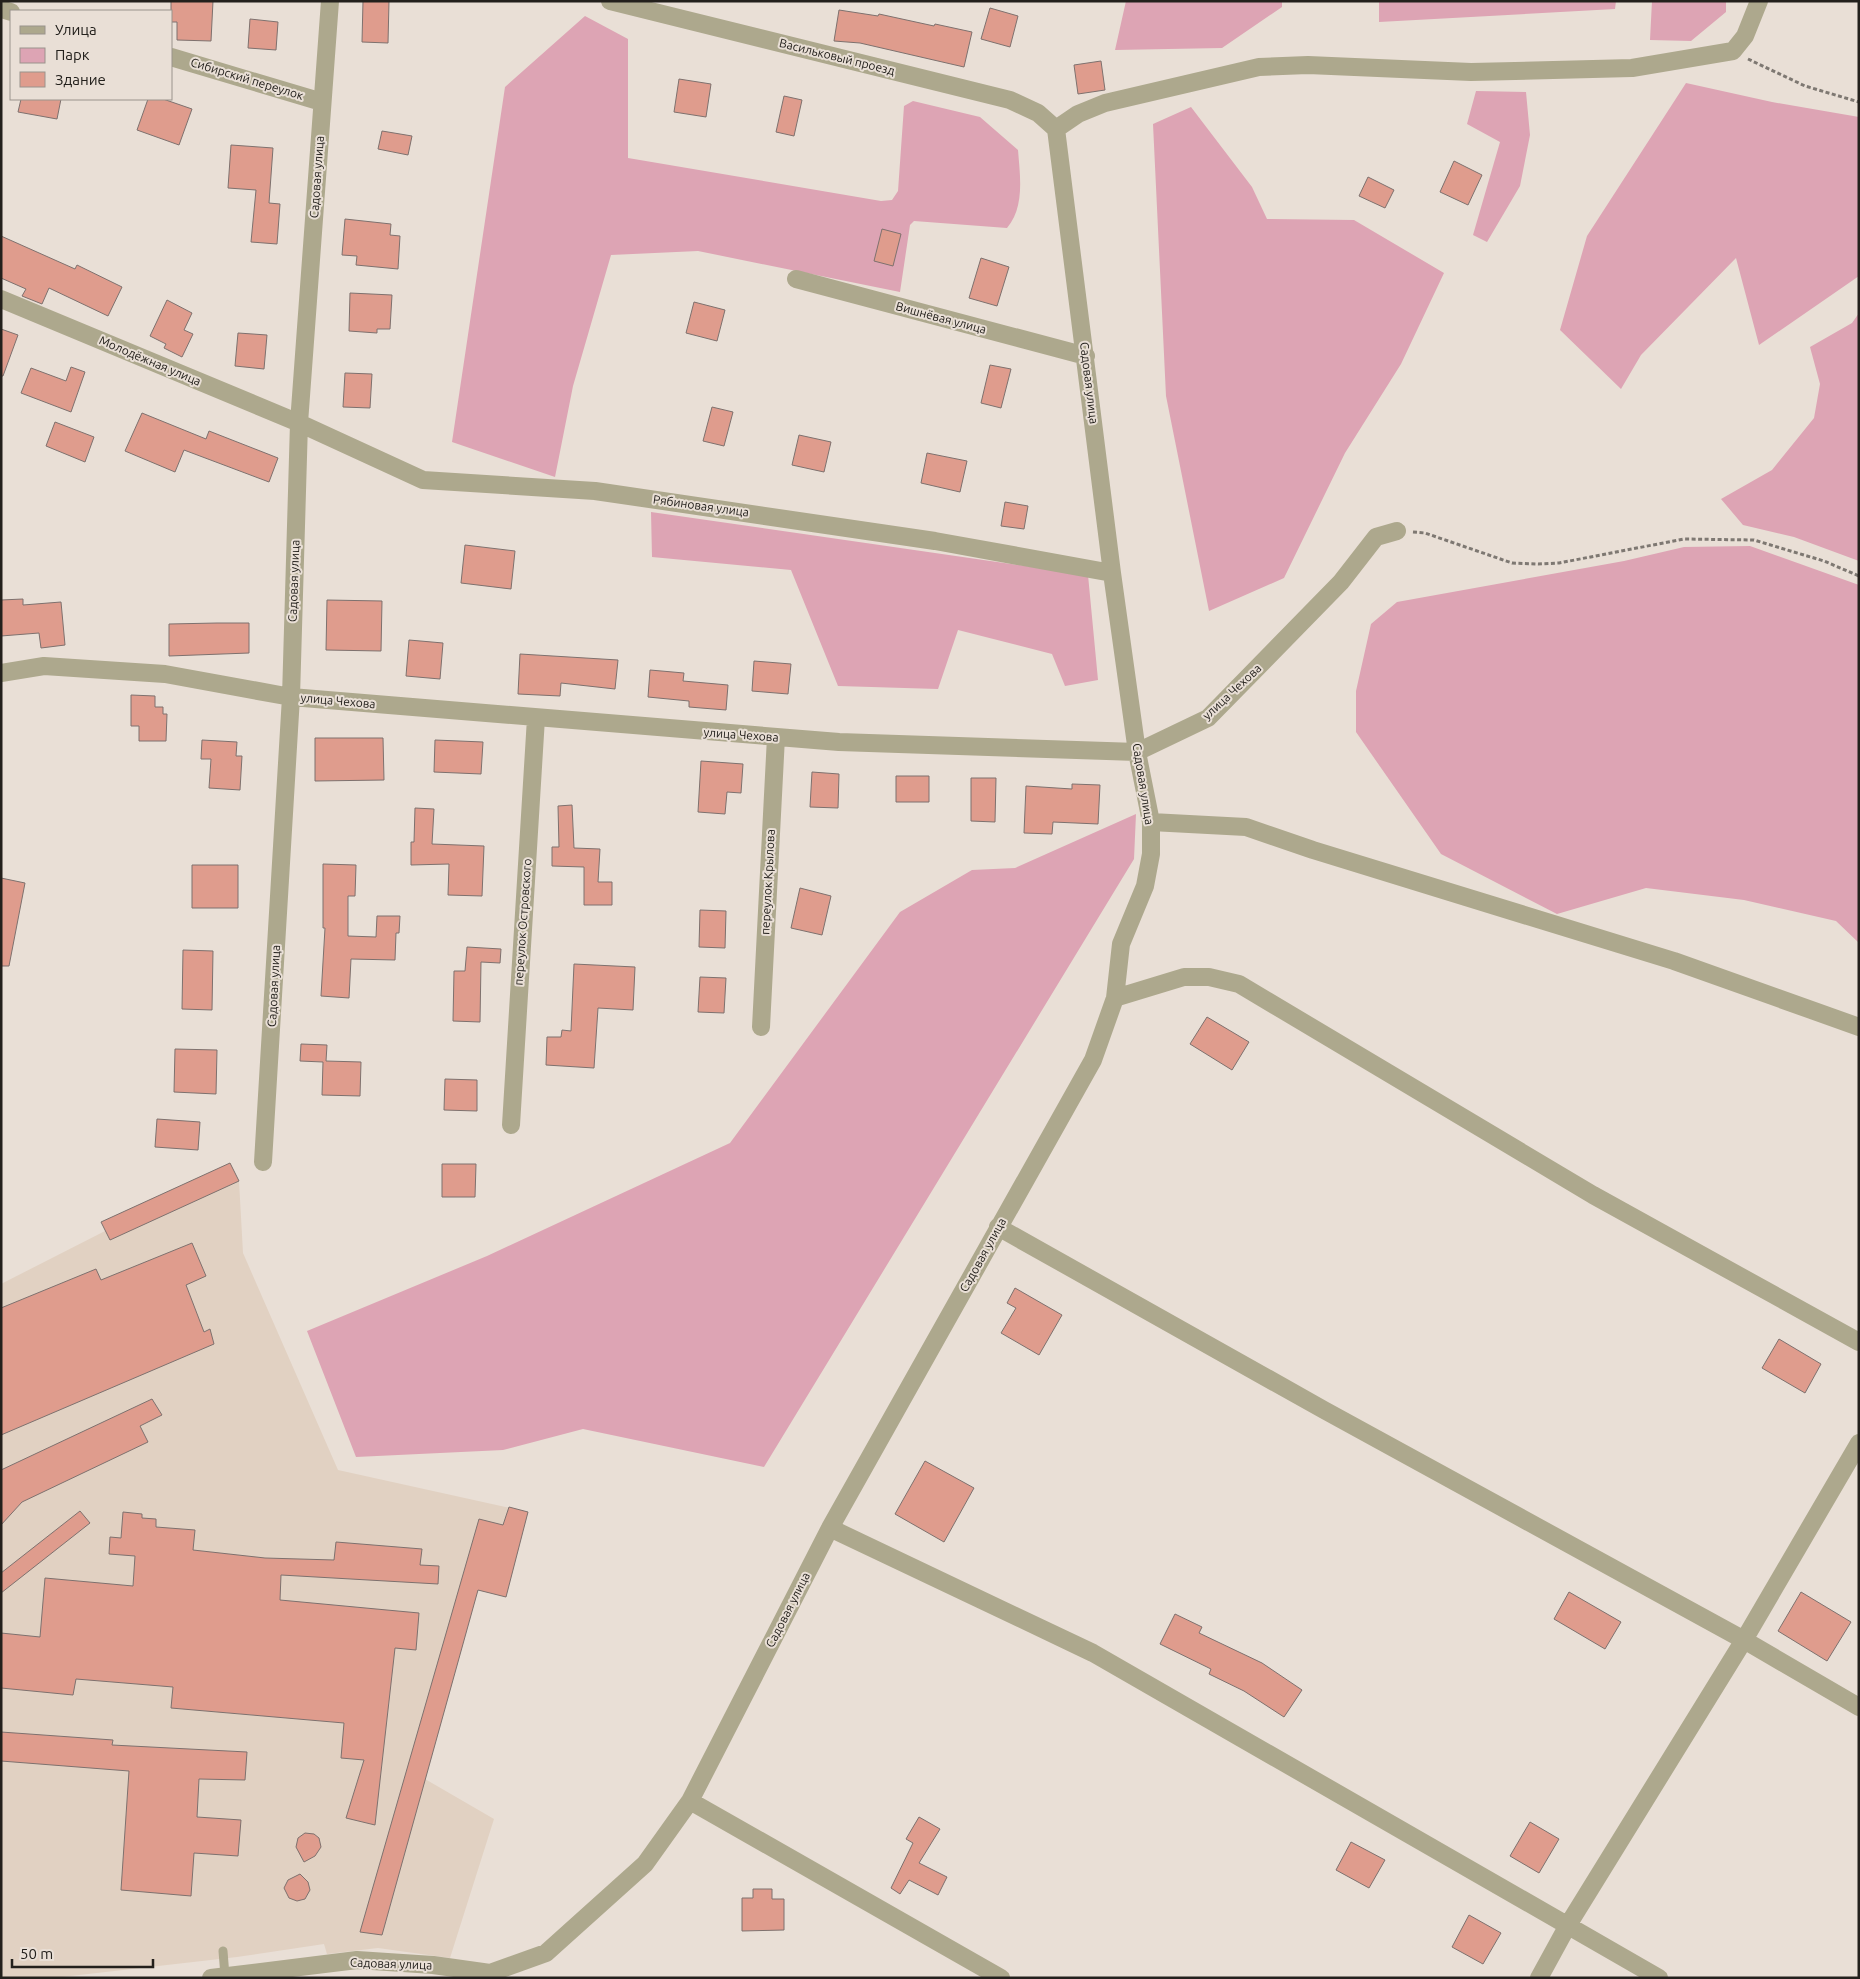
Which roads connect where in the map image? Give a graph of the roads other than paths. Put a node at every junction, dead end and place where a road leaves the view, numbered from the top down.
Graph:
1 (330, 1) edge
2 (610, 1) edge
3 (1759, 1) edge
4 (172, 57) edge
5 (322, 102) junction
6 (1056, 129) junction
7 (796, 279) dead end
8 (1, 299) edge
9 (1086, 356) junction
10 (298, 423) junction
11 (1397, 531) road end
12 (1112, 573) junction
13 (1, 673) edge
14 (290, 697) junction
15 (536, 718) junction
16 (776, 737) junction
17 (1138, 752) junction
18 (1151, 822) junction
19 (1115, 998) junction
20 (761, 1027) dead end
21 (1859, 1027) edge
22 (511, 1125) dead end
23 (263, 1162) dead end
24 (998, 1228) junction
25 (1859, 1342) edge
26 (1859, 1443) edge
27 (830, 1528) junction
28 (1744, 1640) junction
29 (1859, 1707) edge
30 (690, 1801) junction
31 (1568, 1925) junction
32 (223, 1951) dead end
33 (430, 1971) edge
34 (218, 1977) edge
35 (1001, 1978) edge
36 (1539, 1978) edge
37 (1659, 1978) edge

1 - 5 street, Садовая улица
2 - 6 street, Васильковый проезд
3 - 6 street
4 - 5 street, Сибирский переулок
5 - 10 street, Садовая улица
6 - 9 street, Садовая улица
7 - 9 street, Вишнёвая улица
8 - 10 street, Молодёжная улица
9 - 12 street, Садовая улица
10 - 12 street, Рябиновая улица
10 - 14 street, Садовая улица
11 - 17 street, улица Чехова
12 - 17 street, Садовая улица
13 - 14 street, улица Чехова
14 - 15 street, улица Чехова
14 - 23 street, Садовая улица
15 - 16 street, улица Чехова
15 - 22 street, переулок Островского
16 - 17 street, улица Чехова
16 - 20 street, переулок Крылова
17 - 18 street, Садовая улица
18 - 19 street, Садовая улица
18 - 21 street
19 - 24 street, Садовая улица
19 - 25 street
24 - 27 street, Садовая улица
24 - 28 street
26 - 28 street
27 - 30 street, Садовая улица
27 - 31 street
28 - 29 street
28 - 31 street
30 - 33 street, Садовая улица
30 - 35 street
31 - 36 street
31 - 37 street
32 - 34 lane
33 - 34 street, Садовая улица

